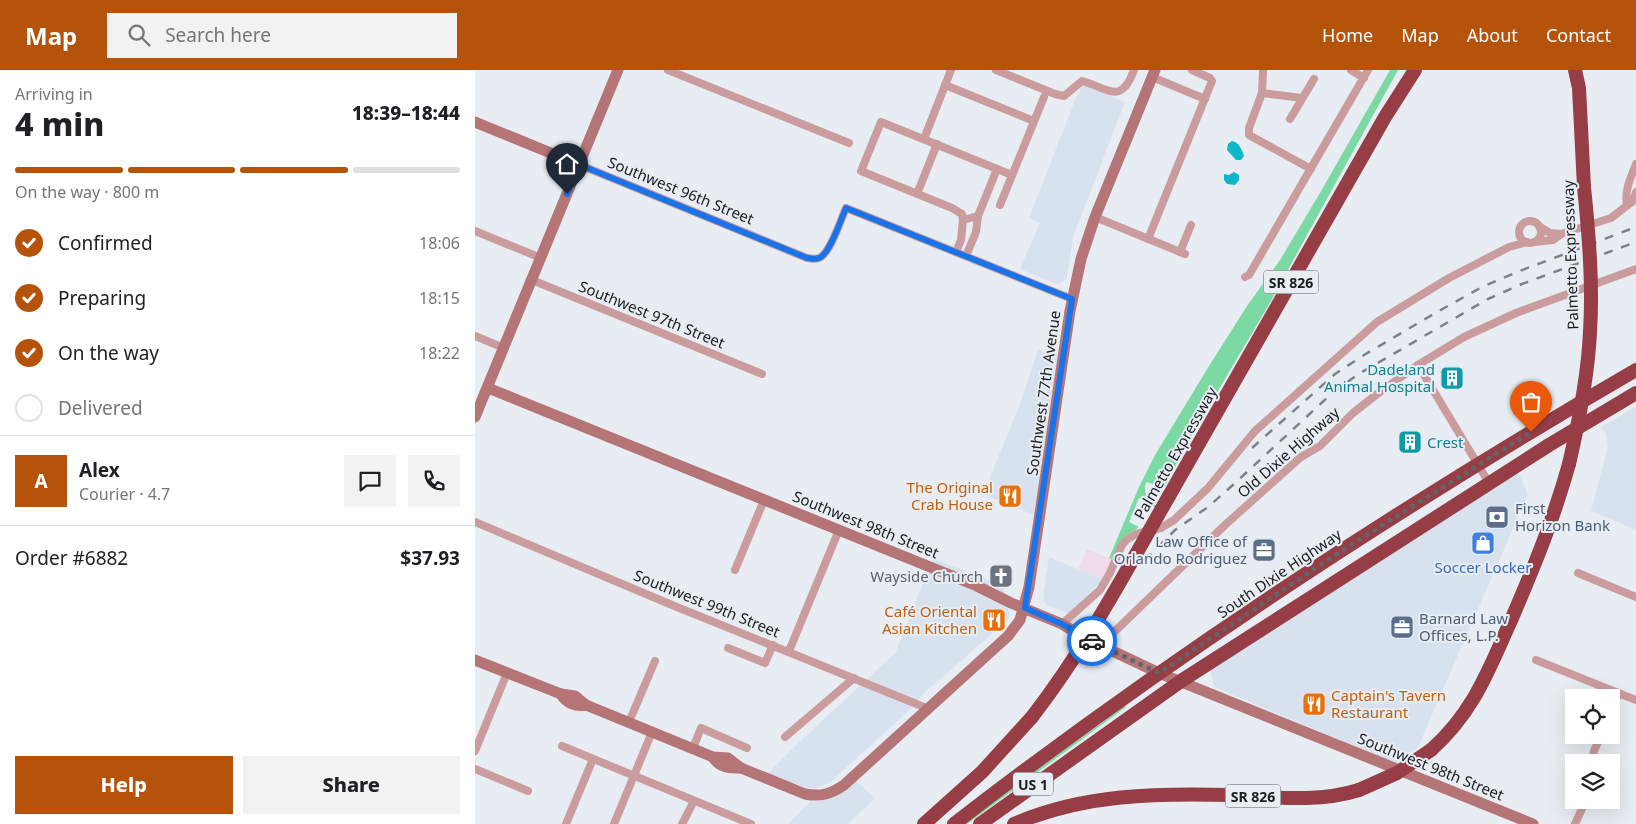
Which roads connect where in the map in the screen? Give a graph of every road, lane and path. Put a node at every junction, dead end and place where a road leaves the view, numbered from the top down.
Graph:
1 (618, 70) edge
2 (668, 70) edge
3 (951, 70) edge
4 (996, 70) edge
5 (1134, 70) edge
6 (1192, 70) edge
7 (1263, 70) edge
8 (1351, 70) edge
9 (1369, 70) edge
10 (1406, 70) edge
11 (1415, 70) edge
12 (1575, 70) edge
13 (1581, 70) edge
14 (1153, 74) edge
15 (1364, 78) junction
16 (1314, 79) dead end
17 (945, 85) junction
18 (1579, 88) junction
19 (1262, 92) junction
20 (1044, 97) dead end
21 (1302, 98) junction
22 (1205, 99) junction
23 (1385, 117) junction
24 (1290, 119) dead end
25 (1034, 120) junction
26 (475, 122) edge
27 (924, 139) junction
28 (849, 143) dead end
29 (937, 144) junction
30 (1636, 164) edge
31 (580, 165) junction
32 (997, 169) junction
33 (1311, 169) junction
34 (1012, 175) junction
35 (1636, 192) edge
36 (917, 194) junction
37 (1627, 204) junction
38 (1000, 205) dead end
39 (978, 216) junction
40 (1095, 217) junction
41 (963, 220) junction
42 (1191, 225) dead end
43 (1540, 227) junction
44 (475, 231) edge
45 (1519, 231) junction
46 (1561, 234) junction
47 (1148, 239) junction
48 (1531, 242) junction
49 (1509, 247) junction
50 (956, 252) junction
51 (966, 256) junction
52 (541, 258) junction
53 (1636, 268) edge
54 (1245, 277) dead end
55 (532, 280) junction
56 (1072, 299) junction
57 (475, 336) edge
58 (504, 348) junction
59 (1418, 365) junction
60 (1631, 373) edge
61 (762, 374) dead end
62 (488, 388) junction
63 (1636, 392) edge
64 (1606, 410) junction
65 (475, 417) edge
66 (1478, 464) junction
67 (1489, 483) junction
68 (764, 500) junction
69 (475, 522) edge
70 (839, 530) junction
71 (1338, 553) junction
72 (735, 570) dead end
73 (1349, 573) junction
74 (1578, 573) dead end
75 (1636, 597) edge
76 (1025, 608) junction
77 (1062, 624) junction
78 (773, 645) junction
79 (1103, 646) junction
80 (728, 648) dead end
81 (789, 651) junction
82 (475, 660) edge
83 (1535, 660) dead end
84 (655, 661) dead end
85 (507, 673) junction
86 (1159, 673) junction
87 (854, 678) junction
88 (1181, 681) junction
89 (1607, 689) edge
90 (1620, 694) edge
91 (1636, 700) edge
92 (929, 709) junction
93 (629, 722) junction
94 (652, 732) junction
95 (785, 737) dead end
96 (563, 746) dead end
97 (693, 748) junction
98 (747, 748) dead end
99 (475, 751) edge
100 (593, 759) junction
101 (475, 769) edge
102 (633, 776) junction
103 (528, 791) dead end
104 (694, 801) junction
105 (1581, 809) edge
106 (1512, 820) edge
107 (1017, 823) edge
108 (566, 824) edge
109 (614, 824) edge
110 (682, 824) edge
111 (751, 824) edge
112 (924, 824) edge
113 (954, 824) edge
114 (980, 824) edge
115 (1533, 824) edge
116 (1575, 824) edge

1 - 31 street
2 - 28 street
3 - 17 street
4 - 5 street
6 - 22 street
7 - 19 street
8 - 15 street
9 - 15 street
10 - 23 highway
11 - 23 highway, Palmetto Expressway / SR 826
12 - 18 highway, Palmetto Expressway / SR 826
13 - 18 highway
14 - 22 street
14 - 40 street, Southwest 77th Avenue
15 - 33 street
16 - 21 street
17 - 25 street
17 - 27 street
18 - 107 highway, Palmetto Expressway / SR 826, bridge
19 - 21 street
19 - 33 street
20 - 25 street
21 - 24 street
22 - 47 street
23 - 112 highway, Palmetto Expressway / SR 826, bridge
25 - 34 street
26 - 31 street, Southwest 96th Street
27 - 29 street
27 - 36 street
29 - 32 street
29 - 36 street
30 - 37 street
31 - 50 street, Southwest 96th Street
31 - 52 street
32 - 34 street
32 - 39 street
33 - 54 street
34 - 38 street
35 - 37 street
36 - 41 street
37 - 46 street
39 - 41 street
39 - 51 street
40 - 47 street
40 - 56 street, Southwest 77th Avenue
41 - 50 street
42 - 47 street
43 - 45 street
43 - 46 street
43 - 48 street
44 - 52 street
45 - 48 street
45 - 49 street
46 - 48 street
48 - 49 street
49 - 77 street
50 - 51 street
51 - 56 street
52 - 55 street
53 - 59 street, Old Dixie Highway
55 - 58 street
55 - 61 street, Southwest 97th Street
56 - 76 street, Southwest 77th Avenue
57 - 58 street
58 - 62 street
59 - 66 street
59 - 79 street, Old Dixie Highway
60 - 64 highway
60 - 66 highway, South Dixie Highway / US 1
62 - 65 street
62 - 68 street, Southwest 98th Street
63 - 64 highway, US 1
64 - 67 highway, US 1
66 - 67 street
66 - 71 highway, South Dixie Highway / US 1
67 - 73 highway, US 1
68 - 70 street, Southwest 98th Street
68 - 72 street
69 - 78 street, Southwest 99th Street
70 - 76 street, Southwest 98th Street
70 - 81 street
71 - 73 highway
71 - 86 highway, South Dixie Highway / US 1
73 - 88 highway, US 1
74 - 75 street
76 - 77 street, Southwest 98th Street
76 - 92 street, Southwest 77th Avenue
77 - 79 street, Southwest 98th Street
78 - 80 street
78 - 81 street, Southwest 99th Street
79 - 86 street, Southwest 98th Street
81 - 87 street, Southwest 99th Street
82 - 85 street
83 - 89 street
84 - 93 street
85 - 93 street
85 - 99 street
86 - 88 street, Southwest 98th Street
86 - 113 highway, South Dixie Highway / US 1
87 - 92 street, Southwest 99th Street
87 - 95 street
88 - 106 street, Southwest 98th Street
88 - 114 highway, US 1
90 - 91 street
92 - 97 street, Southwest 77th Avenue
93 - 94 street
94 - 97 street
94 - 102 street
96 - 100 street
97 - 98 street
100 - 102 street
100 - 108 street
101 - 103 street
102 - 104 street
102 - 109 street
104 - 110 street
104 - 111 street
105 - 116 street
106 - 115 street, Southwest 98th Street

